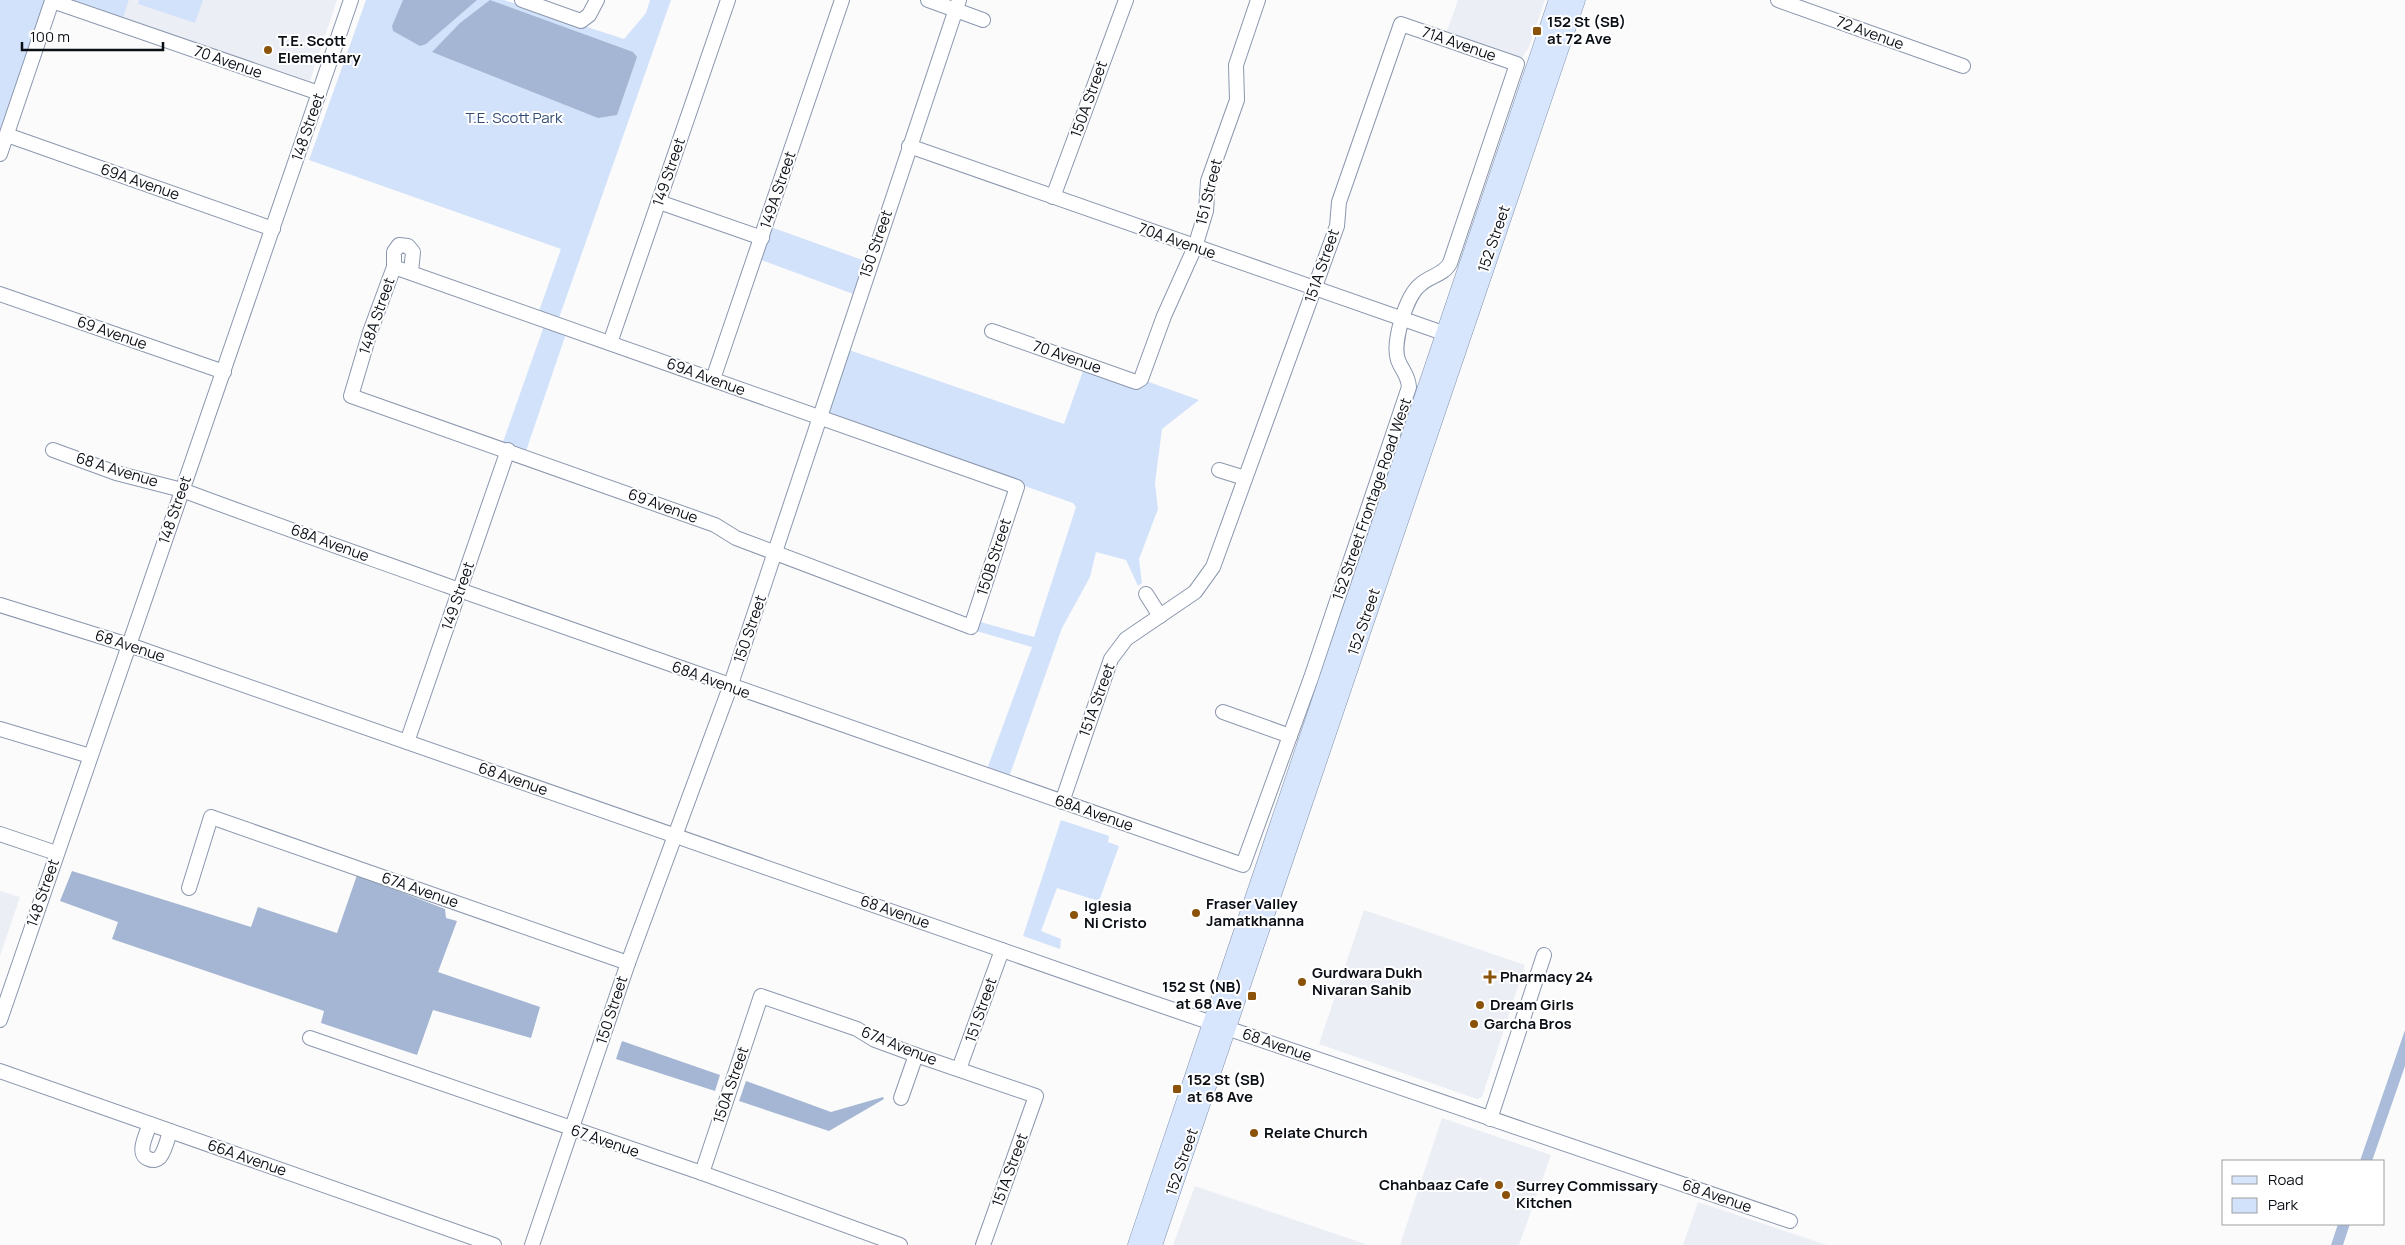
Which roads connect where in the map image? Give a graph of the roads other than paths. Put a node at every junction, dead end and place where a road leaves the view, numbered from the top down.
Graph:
1 (351, 0) edge
2 (522, 0) edge
3 (597, 0) edge
4 (728, 0) edge
5 (842, 0) edge
6 (928, 0) edge
7 (1126, 0) edge
8 (1258, 0) edge
9 (1558, 0) edge
10 (1576, 0) edge
11 (1778, 0) edge
12 (52, 1) edge
13 (957, 5) edge
14 (983, 20) dead end
15 (1401, 24) joint
16 (1517, 64) joint
17 (1963, 66) dead end
18 (319, 93) junction
19 (7, 135) junction
20 (909, 146) junction
21 (0, 154) edge
22 (1053, 197) junction
23 (659, 202) junction
24 (273, 229) junction
25 (762, 238) junction
26 (1195, 247) junction
27 (394, 267) junction
28 (411, 272) junction
29 (1315, 289) junction
30 (0, 294) edge
31 (1402, 320) junction
32 (992, 331) dead end
33 (1446, 334) junction
34 (610, 343) junction
35 (224, 372) junction
36 (1141, 379) joint
37 (713, 380) junction
38 (351, 396) joint
39 (1437, 408) junction
40 (819, 417) junction
41 (53, 450) dead end
42 (508, 450) junction
43 (1219, 470) dead end
44 (1245, 478) junction
45 (1017, 487) joint
46 (182, 490) junction
47 (775, 554) junction
48 (460, 590) junction
49 (1146, 594) dead end
50 (0, 605) edge
51 (1160, 616) junction
52 (971, 627) joint
53 (128, 644) junction
54 (730, 687) junction
55 (1223, 712) dead end
56 (0, 729) edge
57 (1290, 736) junction
58 (407, 742) junction
59 (90, 756) junction
60 (1062, 802) junction
61 (0, 834) edge
62 (675, 836) junction
63 (56, 853) junction
64 (1243, 865) joint
65 (189, 888) dead end
66 (1002, 950) junction
67 (1544, 955) dead end
68 (628, 963) junction
69 (761, 996) joint
70 (0, 1020) edge
71 (1220, 1026) junction
72 (310, 1038) dead end
73 (916, 1055) junction
74 (959, 1069) junction
75 (0, 1071) edge
76 (1036, 1096) joint
77 (901, 1098) dead end
78 (1490, 1118) junction
79 (150, 1124) junction
80 (572, 1130) junction
81 (170, 1131) junction
82 (702, 1174) junction
83 (1790, 1221) dead end
84 (494, 1245) edge
85 (532, 1245) edge
86 (900, 1245) edge
87 (983, 1245) edge
88 (1137, 1245) edge
89 (1153, 1245) edge

1 - 18 street, 148 Street
2 - 3 street
4 - 23 street, 149 Street
5 - 25 street, 149A Street
6 - 13 street
7 - 22 street, 150A Street
8 - 26 street, 151 Street
9 - 33 main road, 152 Street
10 - 39 main road, 152 Street
11 - 17 street, 72 Avenue
12 - 18 street, 70 Avenue
12 - 19 street
13 - 14 street
13 - 20 street, 150 Street
15 - 16 street, 71A Avenue
15 - 29 street, 151A Street
16 - 31 street, 152 Street Frontage Road West
18 - 24 street, 148 Street
19 - 21 street
19 - 24 street, 69A Avenue
20 - 22 street, 70A Avenue
20 - 40 street, 150 Street
22 - 26 street, 70A Avenue
23 - 25 street
23 - 34 street, 149 Street
24 - 35 street, 148 Street
25 - 37 street, 149A Street
26 - 29 street, 70A Avenue
26 - 36 street, 151 Street
27 - 28 street, 69A Avenue
27 - 28 street, 148A Street
27 - 38 street, 148A Street
28 - 34 street, 69A Avenue
29 - 31 street, 70A Avenue
29 - 44 street, 151A Street
30 - 35 street, 69 Avenue
31 - 33 street, 70A Avenue
31 - 57 street, 152 Street Frontage Road West
32 - 36 street, 70 Avenue
33 - 39 main road
33 - 71 main road, 152 Street
34 - 37 street, 69A Avenue
35 - 46 street, 148 Street
37 - 40 street, 69A Avenue
38 - 42 street, 69 Avenue
39 - 71 main road, 152 Street
40 - 45 street, 69A Avenue
40 - 47 street, 150 Street
41 - 46 street, 68 A Avenue
42 - 47 street, 69 Avenue
42 - 48 street, 149 Street
43 - 44 street
44 - 51 street, 151A Street
45 - 52 street, 150B Street
46 - 48 street, 68A Avenue
46 - 53 street, 148 Street
47 - 52 street, 69 Avenue
47 - 54 street, 150 Street
48 - 54 street, 68A Avenue
48 - 58 street, 149 Street
49 - 51 street
50 - 53 street, 68 Avenue
51 - 60 street, 151A Street
53 - 58 street, 68 Avenue
53 - 59 street, 148 Street
54 - 60 street, 68A Avenue
54 - 62 street, 150 Street
55 - 57 street
56 - 59 street
57 - 64 street, 152 Street Frontage Road West
58 - 62 street, 68 Avenue
59 - 63 street, 148 Street
60 - 64 street, 68A Avenue
61 - 63 street
62 - 66 street, 68 Avenue
62 - 68 street, 150 Street
63 - 70 street, 148 Street
65 - 68 street, 67A Avenue
66 - 71 street, 68 Avenue
66 - 74 street, 151 Street
67 - 78 street
68 - 80 street, 150 Street
69 - 73 street, 67A Avenue
69 - 82 street, 150A Street
71 - 78 street, 68 Avenue
71 - 88 main road, 152 Street
71 - 89 main road, 152 Street
72 - 80 street, 67 Avenue
73 - 74 street, 67A Avenue
73 - 77 street
74 - 76 street, 67A Avenue
75 - 79 street, 66A Avenue
76 - 87 street, 151A Street
78 - 83 street, 68 Avenue
79 - 81 street, 66A Avenue
79 - 81 street
80 - 82 street, 67 Avenue
80 - 85 street, 150 Street
81 - 84 street, 66A Avenue
82 - 86 street, 67 Avenue

